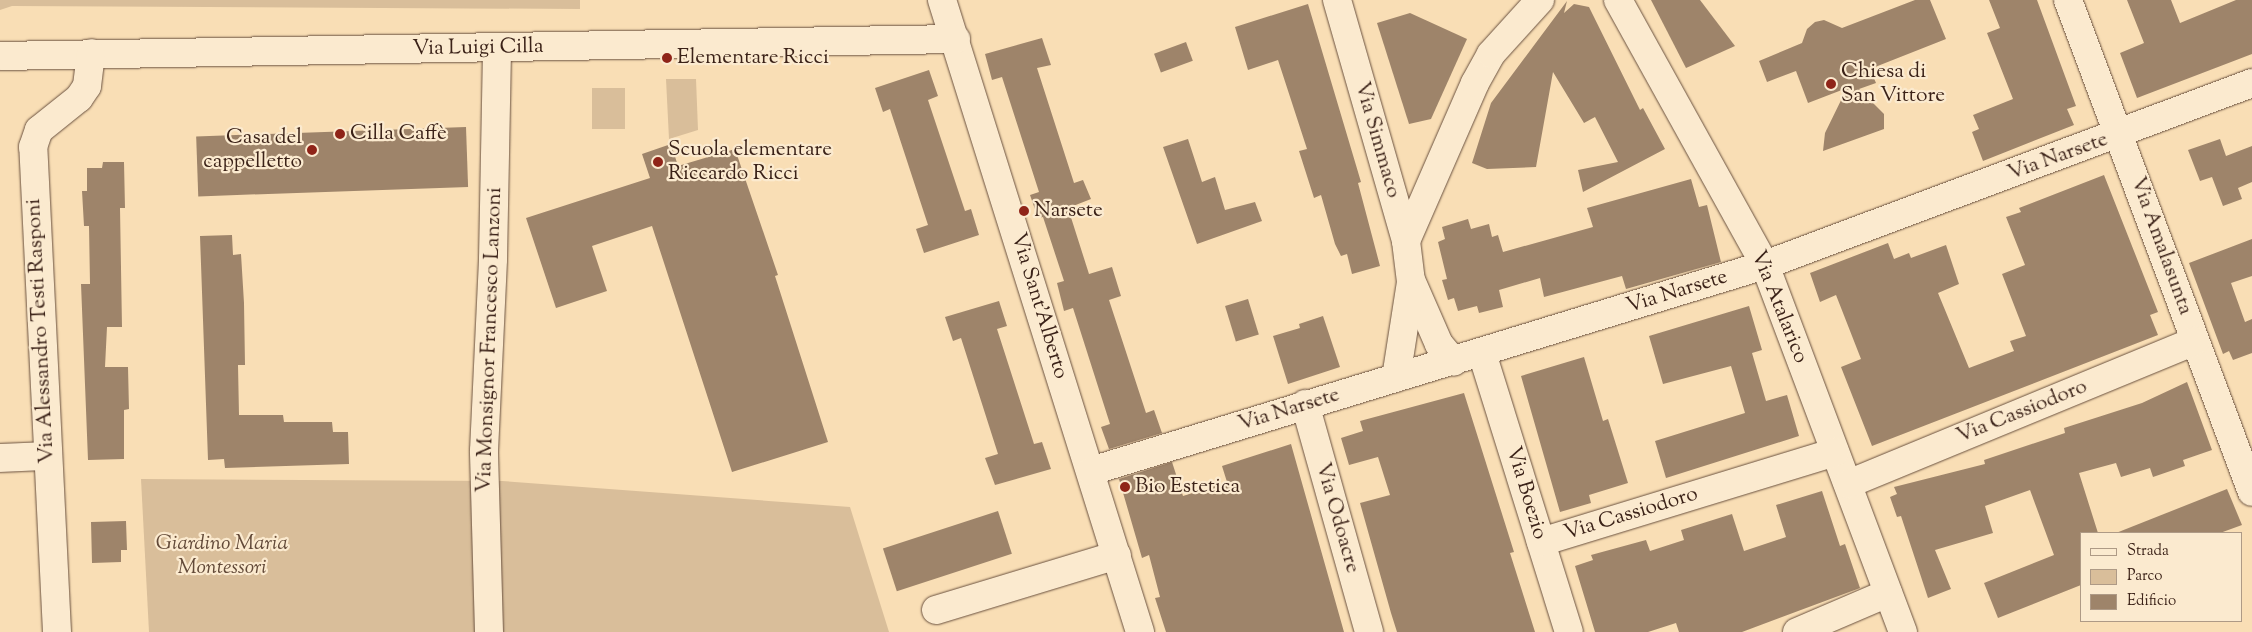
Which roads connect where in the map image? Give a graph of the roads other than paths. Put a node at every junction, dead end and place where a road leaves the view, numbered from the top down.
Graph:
1 (942, 0) edge
2 (1337, 0) edge
3 (1540, 0) edge
4 (1618, 0) edge
5 (2068, 0) edge
6 (956, 39) junction
7 (497, 48) junction
8 (91, 53) junction
9 (0, 56) edge
10 (2252, 83) edge
11 (2120, 134) junction
12 (1406, 241) junction
13 (1765, 265) junction
14 (1411, 280) junction
15 (2195, 341) junction
16 (1482, 353) junction
17 (1454, 362) junction
18 (1396, 378) junction
19 (1305, 404) junction
20 (1835, 452) junction
21 (46, 456) junction
22 (0, 458) edge
23 (1091, 471) junction
24 (1848, 484) junction
25 (2252, 492) edge
26 (1541, 542) junction
27 (1117, 555) junction
28 (1888, 593) junction
29 (936, 610) dead end
30 (57, 632) edge
31 (489, 632) edge
32 (1140, 632) edge
33 (1369, 632) edge
34 (1569, 632) edge
35 (1797, 632) edge
36 (1903, 632) edge

1 - 6 street, Via Sant'Alberto
2 - 12 street, Via Simmaco
3 - 12 street
4 - 13 street, Via Atalarico
5 - 11 street, Via Amalasunta
6 - 7 street, Via Luigi Cilla
6 - 23 street, Via Sant'Alberto
7 - 8 street, Via Luigi Cilla
7 - 31 street, Via Monsignor Francesco Lanzoni
8 - 9 street, Via Luigi Cilla
8 - 21 street, Via Alessandro Testi Rasponi
10 - 11 street, Via Narsete
11 - 13 street, Via Narsete
11 - 15 street, Via Amalasunta
12 - 14 street, Via Simmaco
13 - 16 street, Via Narsete
13 - 20 street, Via Atalarico
14 - 17 street, Via Simmaco
14 - 18 street, Via Simmaco
15 - 24 street, Via Cassiodoro
15 - 25 street, Via Amalasunta
16 - 17 street, Via Narsete
16 - 26 street, Via Boezio
17 - 18 street, Via Narsete
18 - 19 street, Via Narsete
19 - 23 street, Via Narsete
19 - 33 street, Via Odoacre
20 - 24 street, Via Atalarico
20 - 26 street, Via Cassiodoro
21 - 22 street
21 - 30 street, Via Alessandro Testi Rasponi
23 - 27 street, Via Sant'Alberto
24 - 28 street, Via Atalarico
26 - 34 street, Via Boezio
27 - 29 street
27 - 32 street, Via Sant'Alberto
28 - 35 street
28 - 36 street, Via Atalarico

